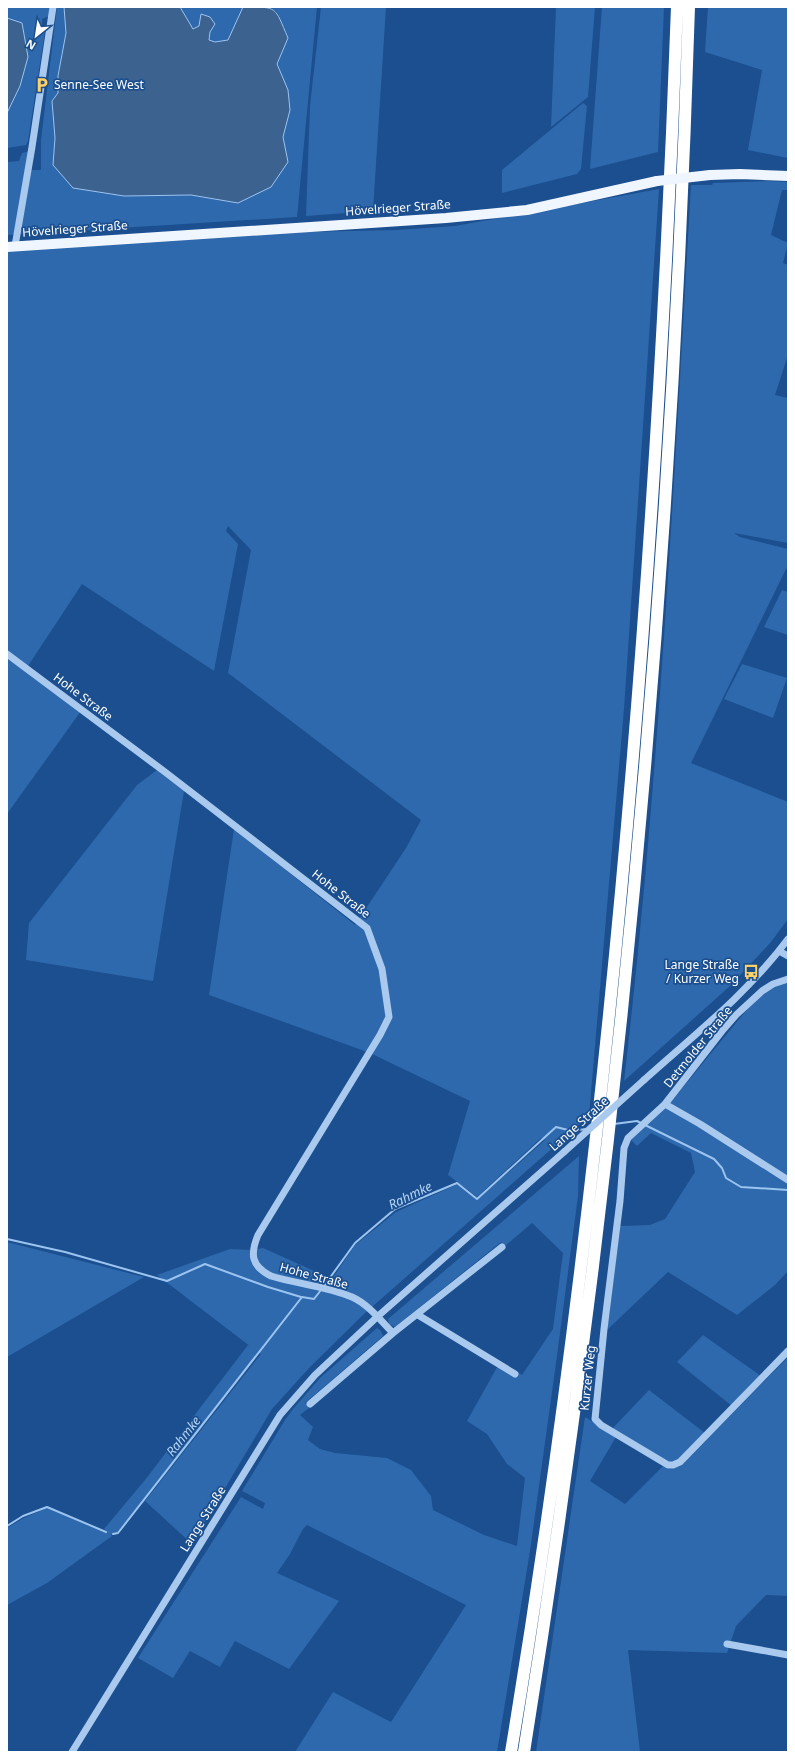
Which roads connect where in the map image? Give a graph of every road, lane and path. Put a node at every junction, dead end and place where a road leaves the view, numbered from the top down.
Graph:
1 (53, 7) edge
2 (677, 7) edge
3 (689, 7) edge
4 (788, 176) edge
5 (11, 246) edge
6 (7, 654) edge
7 (788, 939) edge
8 (779, 951) junction
9 (788, 956) edge
10 (788, 979) edge
11 (665, 1104) junction
12 (604, 1117) junction
13 (603, 1130) junction
14 (786, 1179) edge
15 (502, 1247) dead end
16 (418, 1315) junction
17 (377, 1317) junction
18 (393, 1333) junction
19 (788, 1351) edge
20 (515, 1374) dead end
21 (310, 1404) dead end
22 (726, 1644) dead end
23 (788, 1655) edge
24 (72, 1752) edge
25 (512, 1752) edge
26 (524, 1752) edge

1 - 5 street
2 - 12 highway
3 - 12 highway
4 - 5 main road, Hövelrieger Straße, bridge
6 - 17 street, Hohe Straße
7 - 8 street, Lange Straße
8 - 9 street
8 - 17 street, Lange Straße, bridge
10 - 11 street, Detmolder Straße
11 - 14 street, Detmolder Straße
11 - 19 street, Kurzer Weg
12 - 13 highway, bridge
13 - 25 highway
13 - 26 highway
15 - 16 street
16 - 18 street
16 - 20 street
17 - 18 street
17 - 24 street, Lange Straße
18 - 21 street
22 - 23 street

